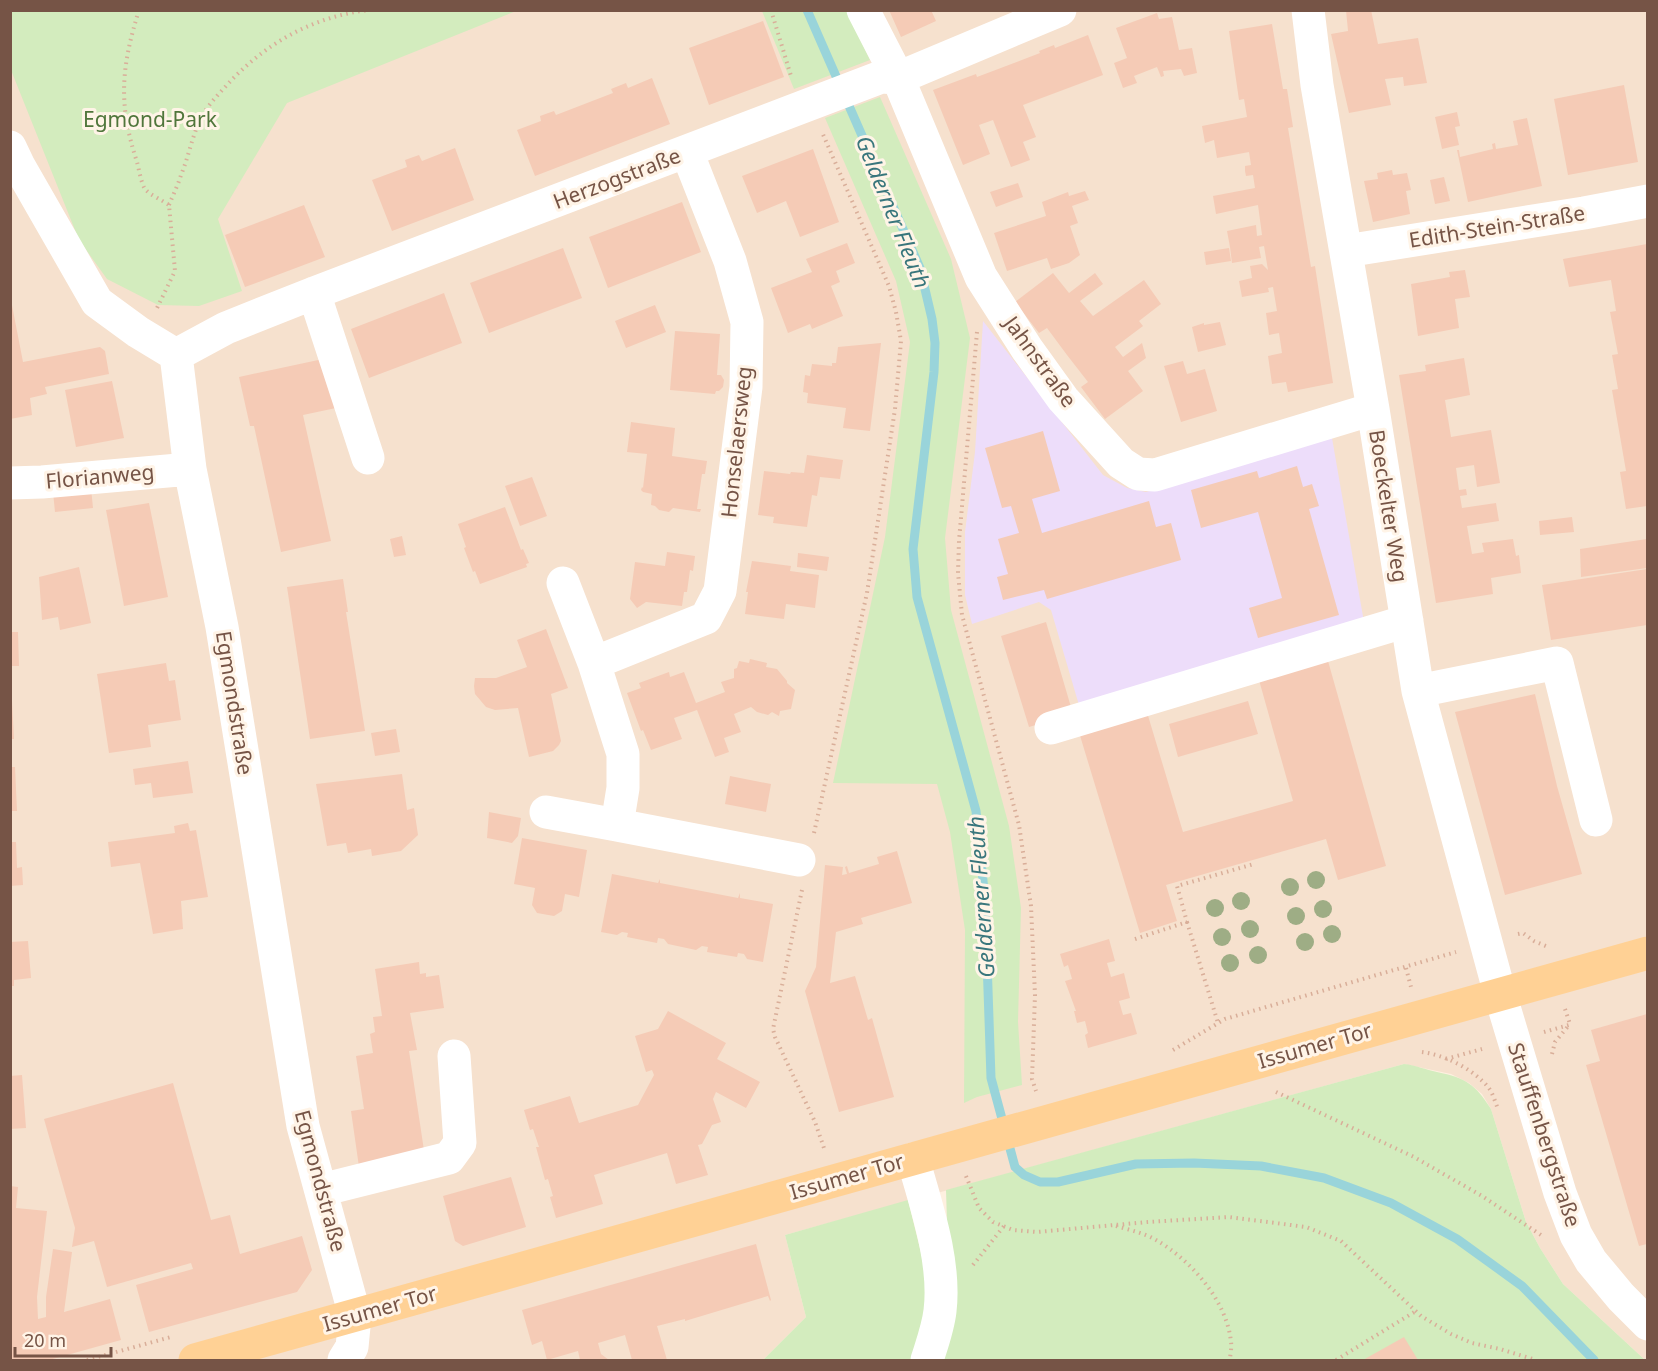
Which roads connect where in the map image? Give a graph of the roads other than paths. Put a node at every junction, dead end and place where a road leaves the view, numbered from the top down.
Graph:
1 (863, 10) edge
2 (1060, 10) edge
3 (1308, 10) edge
4 (889, 77) junction
5 (10, 147) edge
6 (687, 152) junction
7 (1647, 201) edge
8 (1346, 251) junction
9 (314, 292) junction
10 (176, 355) junction
11 (1373, 409) junction
12 (368, 458) dead end
13 (190, 469) junction
14 (10, 483) edge
15 (563, 583) dead end
16 (1407, 621) junction
17 (594, 663) junction
18 (1418, 691) junction
19 (1051, 728) dead end
20 (546, 812) dead end
21 (1596, 820) dead end
22 (617, 825) junction
23 (805, 861) road end
24 (1647, 953) edge
25 (1500, 994) junction
26 (454, 1056) dead end
27 (913, 1159) junction
28 (321, 1190) junction
29 (355, 1316) junction
30 (1647, 1324) edge
31 (195, 1360) edge
32 (344, 1360) edge
33 (927, 1360) edge

1 - 4 street, Jahnstraße
2 - 4 street, Herzogstraße
3 - 8 street, Boeckelter Weg
4 - 6 street, Herzogstraße
4 - 11 street, Jahnstraße
5 - 10 street
6 - 9 street, Herzogstraße
6 - 17 street, Honselaersweg
7 - 8 street, Edith-Stein-Straße
8 - 11 street, Boeckelter Weg
9 - 10 street, Herzogstraße
9 - 12 street
10 - 13 street, Egmondstraße
11 - 16 street, Boeckelter Weg
13 - 14 street, Florianweg
13 - 28 street, Egmondstraße
15 - 17 street
16 - 18 street, Boeckelter Weg
16 - 19 street
17 - 22 street
18 - 21 street
18 - 25 street, Boeckelter Weg
20 - 22 street
22 - 23 street
24 - 25 main road, Issumer Tor
25 - 27 main road, Issumer Tor
25 - 30 street, Stauffenbergstraße
26 - 28 street
27 - 29 main road, Issumer Tor
27 - 33 street
28 - 29 street, Egmondstraße
29 - 31 main road, Issumer Tor
29 - 32 street

